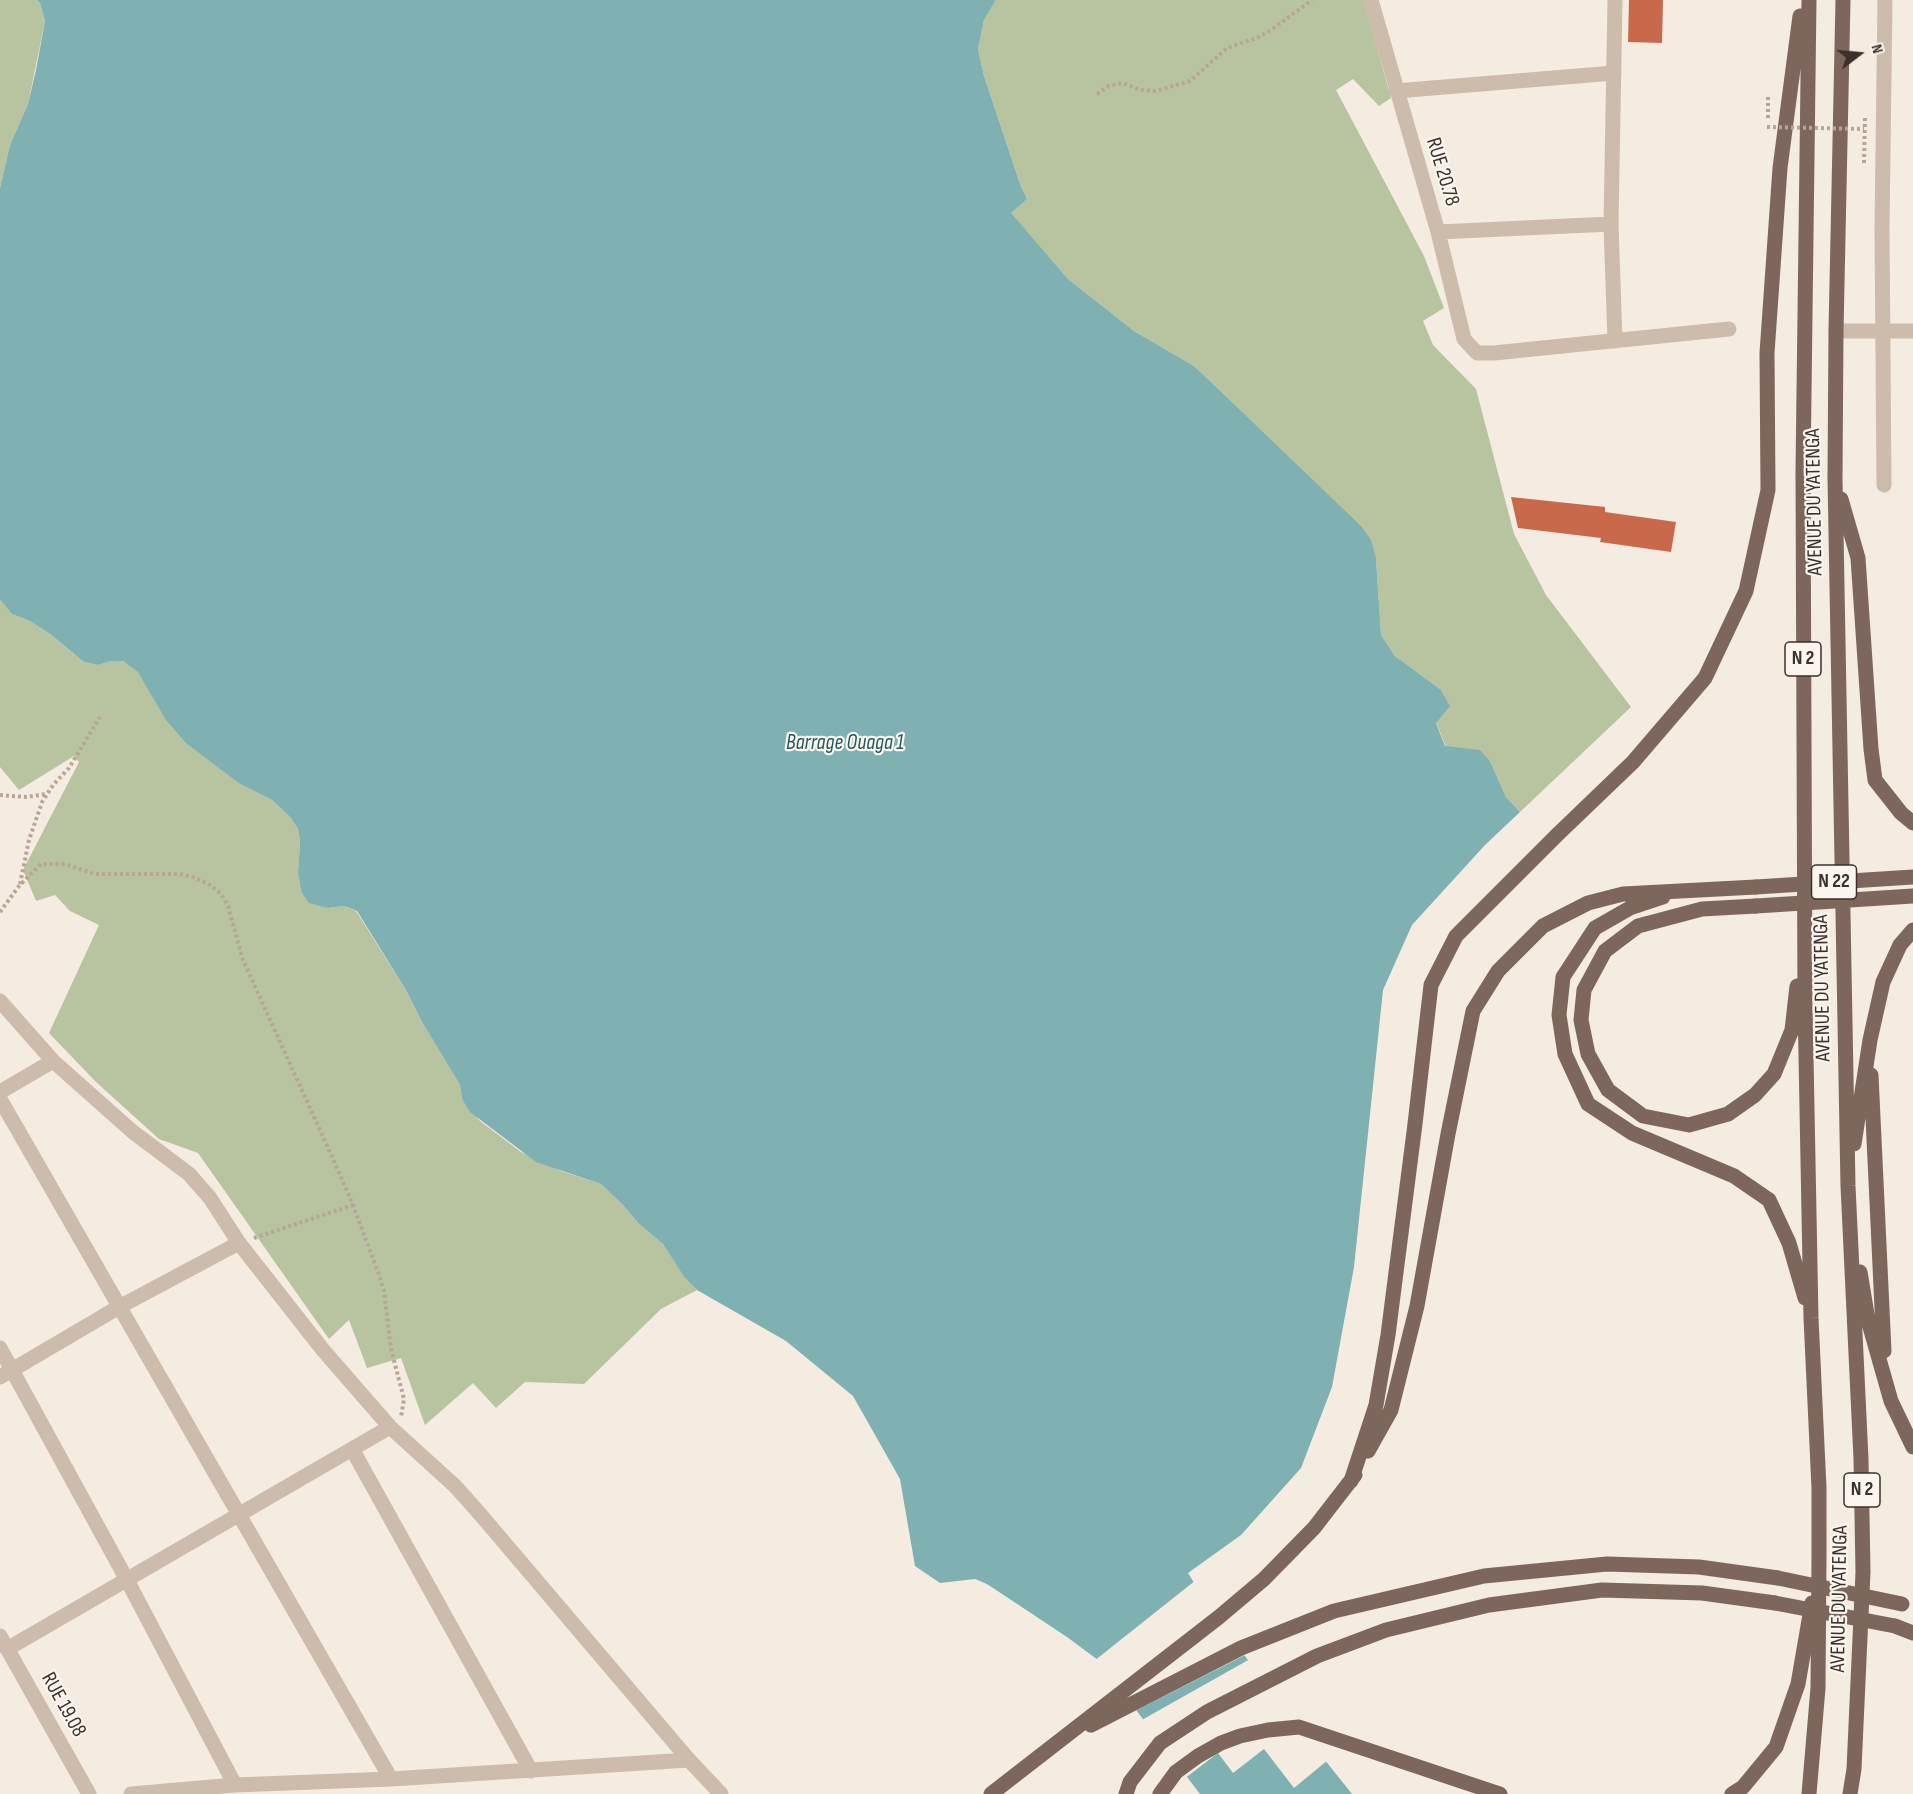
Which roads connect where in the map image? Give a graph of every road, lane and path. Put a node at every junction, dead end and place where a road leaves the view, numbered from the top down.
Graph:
1 (1312, 0) edge
2 (1371, 0) edge
3 (1615, 0) edge
4 (1802, 0) edge
5 (1809, 0) edge
6 (1844, 0) edge
7 (1885, 0) edge
8 (1614, 73) junction
9 (1396, 90) junction
10 (1097, 94) dead end
11 (1865, 109) dead end
12 (1767, 127) dead end
13 (1864, 129) junction
14 (1864, 163) dead end
15 (1611, 224) junction
16 (1438, 232) junction
17 (1730, 329) dead end
18 (1883, 330) junction
19 (1913, 330) edge
20 (1836, 331) junction
21 (1615, 341) junction
22 (1835, 478) junction
23 (1884, 485) dead end
24 (100, 717) dead end
25 (47, 794) junction
26 (0, 795) edge
27 (1913, 823) edge
28 (1913, 877) edge
29 (19, 886) junction
30 (1686, 890) junction
31 (1913, 896) edge
32 (0, 912) edge
33 (1805, 929) junction
34 (1913, 930) edge
35 (0, 1001) edge
36 (1870, 1040) junction
37 (53, 1061) junction
38 (0, 1092) edge
39 (0, 1099) edge
40 (1848, 1186) junction
41 (353, 1205) junction
42 (239, 1243) junction
43 (119, 1307) junction
44 (1811, 1318) junction
45 (0, 1348) edge
46 (6, 1374) edge
47 (1891, 1401) junction
48 (390, 1427) junction
49 (1913, 1447) edge
50 (352, 1449) junction
51 (1351, 1481) junction
52 (240, 1515) junction
53 (1819, 1556) junction
54 (127, 1580) junction
55 (1908, 1605) edge
56 (1913, 1633) edge
57 (4, 1642) edge
58 (1126, 1699) junction
59 (689, 1760) junction
60 (531, 1772) junction
61 (390, 1779) junction
62 (235, 1785) junction
63 (89, 1794) edge
64 (131, 1794) edge
65 (721, 1794) edge
66 (991, 1794) edge
67 (1126, 1794) edge
68 (1160, 1794) edge
69 (1500, 1794) edge
70 (1732, 1794) edge
71 (1809, 1794) edge
72 (1850, 1794) edge

1 - 10 path
2 - 9 street, RUE 20.78
3 - 8 street
4 - 51 main road
5 - 33 main road, AVENUE DU YATENGA / N 2
6 - 20 main road, AVENUE DU YATENGA / N 2
7 - 18 street
8 - 9 street
8 - 15 street
9 - 16 street, RUE 20.78
11 - 13 path
12 - 13 path, bridge
13 - 14 path
15 - 16 street
15 - 21 street
16 - 21 street, RUE 20.78
17 - 21 street
18 - 19 street
18 - 20 street
18 - 23 street
20 - 22 main road, AVENUE DU YATENGA / N 2
22 - 27 main road
22 - 40 main road, AVENUE DU YATENGA / N 2
24 - 25 path
25 - 26 path
25 - 29 path
28 - 30 main road, N 22, bridge
29 - 32 path
29 - 41 path
30 - 44 main road
30 - 51 main road
31 - 33 main road, N 22, bridge
33 - 44 main road, AVENUE DU YATENGA / N 2
34 - 36 main road
35 - 37 street
36 - 40 main road
36 - 47 main road
37 - 38 street
37 - 42 street
39 - 43 street
40 - 47 main road
40 - 72 main road, AVENUE DU YATENGA / N 2
41 - 42 path
41 - 48 path
42 - 43 street
42 - 48 street
43 - 46 street
43 - 52 street
44 - 53 main road, AVENUE DU YATENGA / N 2
45 - 46 street
46 - 54 street
47 - 49 main road
48 - 50 street
48 - 59 street
50 - 52 street
50 - 60 street
51 - 58 main road
52 - 54 street
52 - 61 street
53 - 70 main road
53 - 71 main road, AVENUE DU YATENGA / N 2
54 - 57 street
54 - 62 street
55 - 58 main road, bridge
56 - 67 main road, bridge
57 - 63 street, RUE 19.08
58 - 66 main road
59 - 60 street
59 - 65 street
60 - 61 street
61 - 62 street
62 - 64 street
68 - 69 main road

